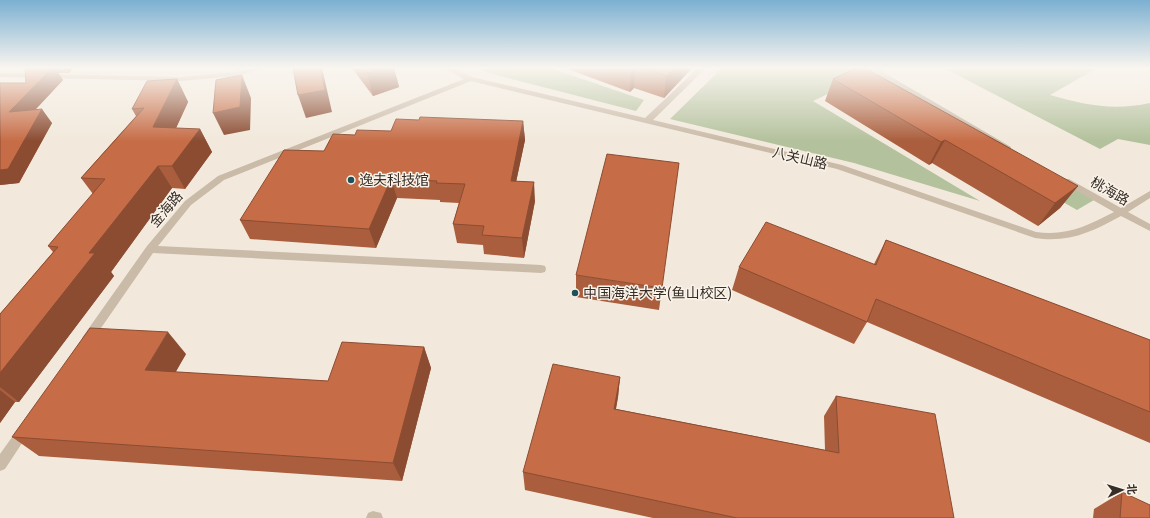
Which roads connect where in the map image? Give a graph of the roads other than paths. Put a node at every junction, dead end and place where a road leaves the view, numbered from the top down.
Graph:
1 (435, 92) edge
2 (528, 92) edge
3 (678, 92) edge
4 (912, 92) edge
5 (647, 121) junction
6 (1013, 150) edge
7 (1060, 177) edge
8 (1150, 194) edge
9 (1122, 212) junction
10 (1150, 228) edge
11 (150, 249) junction
12 (541, 269) dead end
13 (82, 347) edge
14 (28, 425) edge
15 (0, 465) edge

1 - 11 lane, 金海路
2 - 5 lane, 八关山路
3 - 5 lane
4 - 6 lane
5 - 9 lane, 八关山路
7 - 9 lane, 桃海路
8 - 9 lane, 八关山路
9 - 10 lane, 桃海路
11 - 12 lane
11 - 13 lane, 金海路
14 - 15 lane

